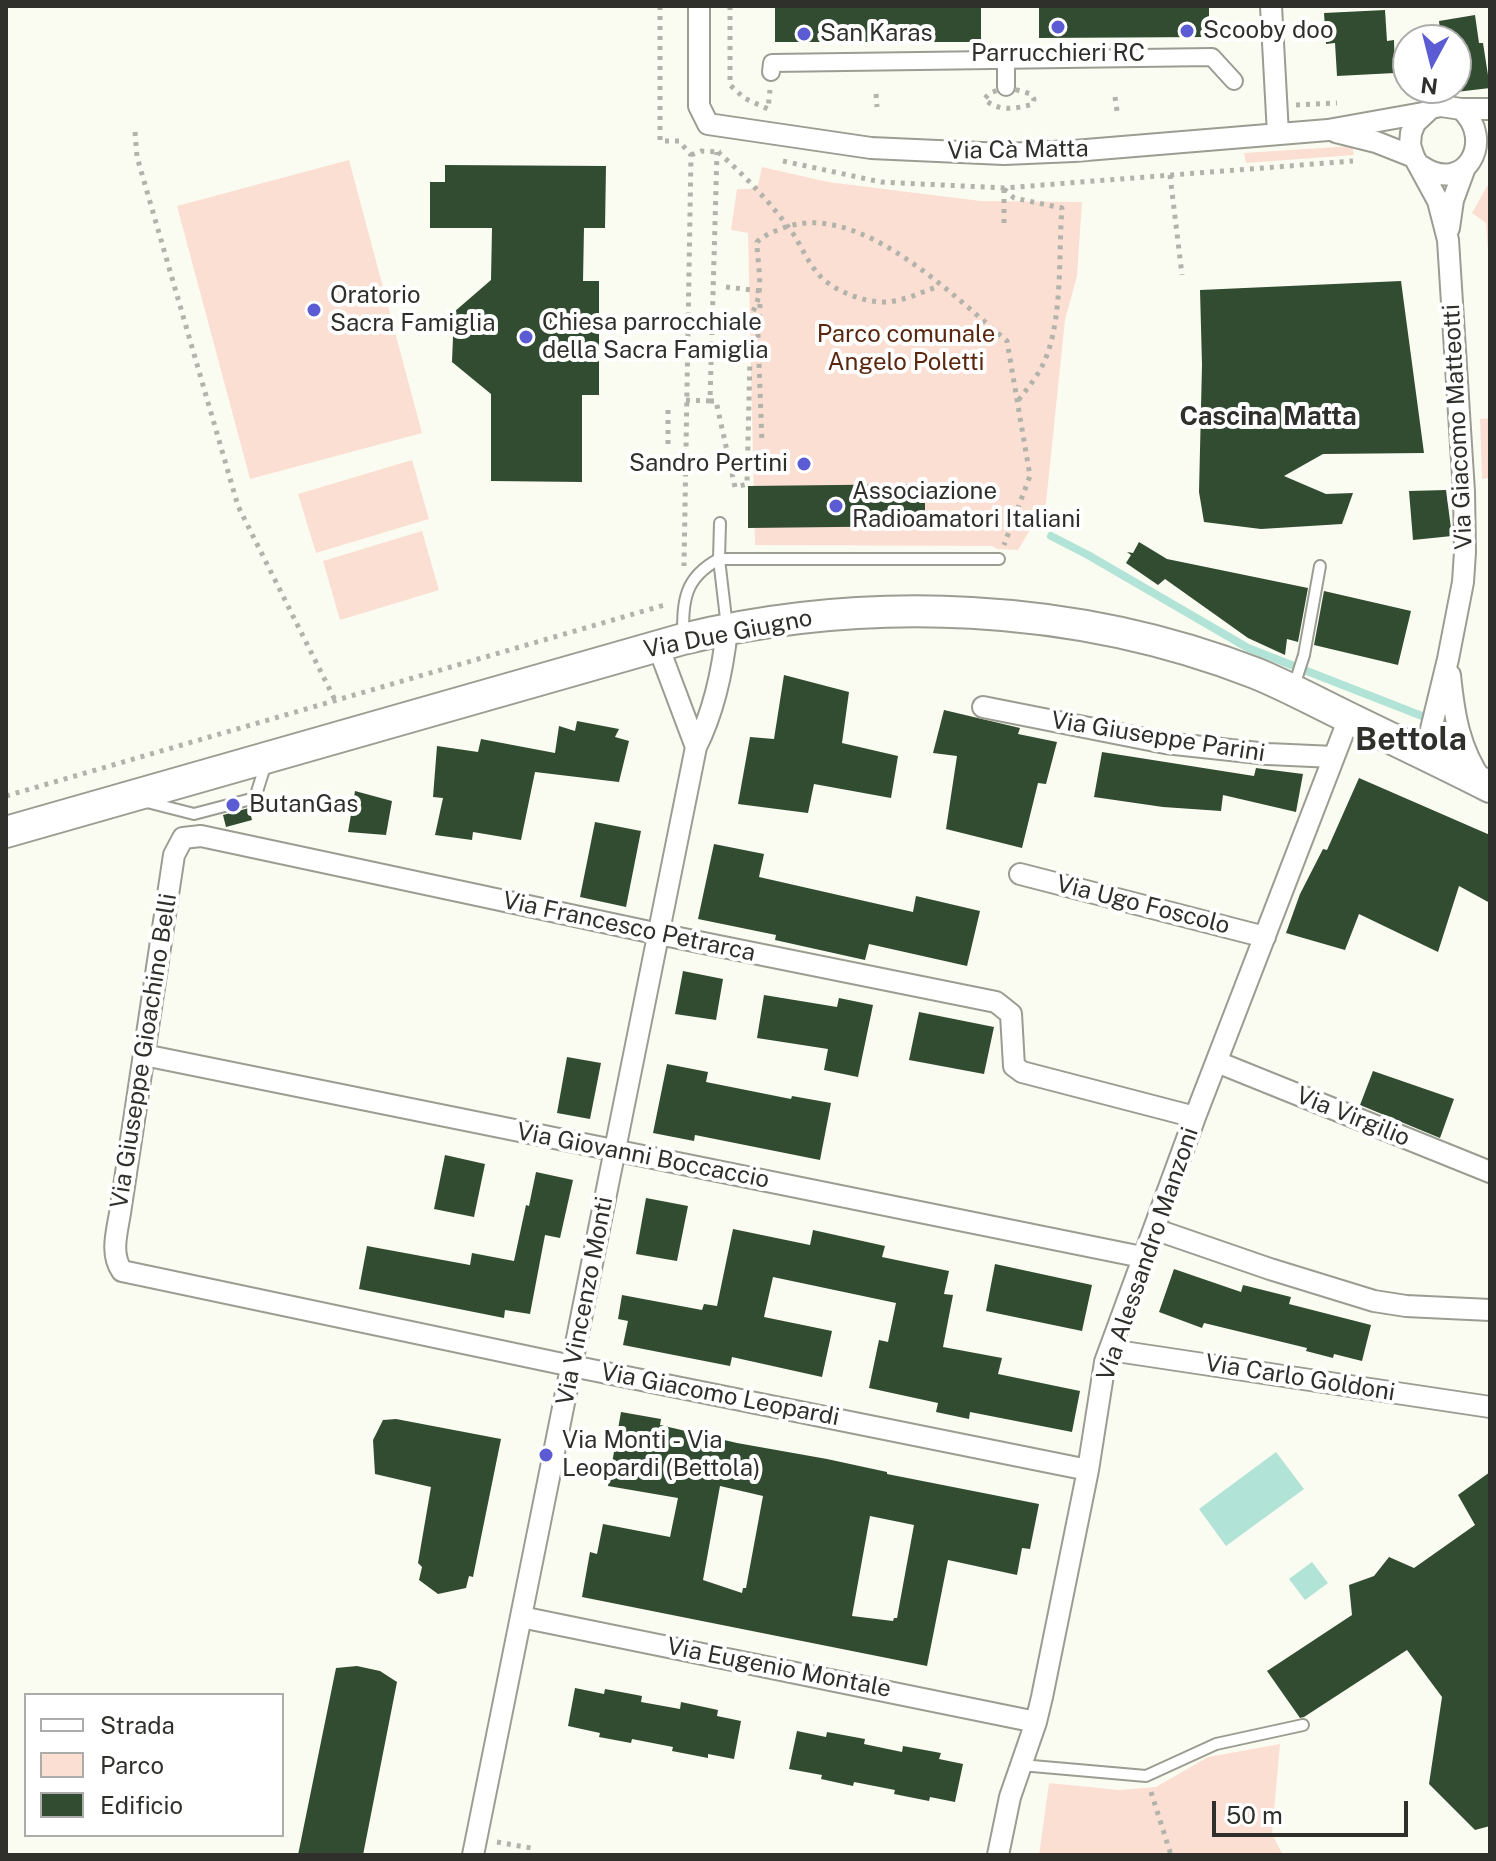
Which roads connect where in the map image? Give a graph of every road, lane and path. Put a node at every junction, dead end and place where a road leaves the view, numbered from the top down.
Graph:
1 (660, 6) edge
2 (699, 6) edge
3 (730, 6) edge
4 (1271, 6) edge
5 (1006, 60) junction
6 (771, 72) dead end
7 (1234, 81) dead end
8 (1006, 87) dead end
9 (876, 94) dead end
10 (1115, 97) dead end
11 (877, 107) dead end
12 (768, 109) dead end
13 (1461, 109) junction
14 (1490, 109) edge
15 (1117, 111) dead end
16 (1423, 113) junction
17 (1328, 130) junction
18 (135, 132) dead end
19 (1278, 134) junction
20 (1485, 144) edge
21 (717, 151) junction
22 (728, 152) dead end
23 (691, 155) junction
24 (779, 160) dead end
25 (1367, 160) dead end
26 (1417, 162) junction
27 (1464, 170) junction
28 (1170, 175) junction
29 (1004, 188) junction
30 (787, 225) junction
31 (1004, 228) dead end
32 (1448, 240) junction
33 (1182, 275) dead end
34 (939, 285) junction
35 (726, 287) dead end
36 (761, 291) junction
37 (686, 400) junction
38 (710, 401) junction
39 (1018, 401) junction
40 (668, 410) dead end
41 (762, 443) dead end
42 (668, 450) dead end
43 (720, 523) dead end
44 (719, 559) junction
45 (999, 559) joint
46 (1320, 566) dead end
47 (683, 600) junction
48 (727, 629) junction
49 (671, 642) junction
50 (1448, 659) junction
51 (1295, 684) junction
52 (335, 700) junction
53 (983, 707) dead end
54 (1349, 718) junction
55 (696, 747) junction
56 (1425, 754) junction
57 (1334, 757) junction
58 (1487, 786) edge
59 (6, 796) edge
60 (6, 832) edge
61 (183, 838) joint
62 (1020, 874) dead end
63 (659, 934) junction
64 (1265, 937) junction
65 (144, 1055) junction
66 (1217, 1062) junction
67 (1195, 1117) junction
68 (615, 1151) junction
69 (1490, 1172) edge
70 (1154, 1229) junction
71 (1142, 1257) junction
72 (119, 1267) joint
73 (1490, 1310) edge
74 (1110, 1350) junction
75 (572, 1366) junction
76 (1490, 1407) edge
77 (1088, 1470) junction
78 (521, 1617) junction
79 (1036, 1722) junction
80 (1303, 1725) dead end
81 (1021, 1765) junction
82 (1146, 1776) junction
83 (475, 1847) edge
84 (531, 1848) dead end
85 (998, 1855) edge
86 (1171, 1855) edge

1 - 23 path
2 - 19 street, Via Cà Matta
3 - 12 path
4 - 19 street
5 - 6 street
5 - 7 street
5 - 8 street
9 - 11 path
10 - 15 path
13 - 14 street
13 - 16 street
13 - 20 street, Via Giacomo Matteotti
16 - 17 street, Via Cà Matta
16 - 26 street
17 - 19 street, Via Cà Matta
17 - 26 street, Via Cà Matta
18 - 52 path
20 - 27 street, Via Giacomo Matteotti
21 - 22 path
21 - 23 path
21 - 30 path
21 - 38 path
23 - 37 path
24 - 29 path
25 - 28 path
26 - 27 street
26 - 32 street, Via Giacomo Matteotti
27 - 32 street, Via Giacomo Matteotti
28 - 29 path
28 - 33 path
29 - 31 path
29 - 39 path
30 - 34 path
30 - 34 path
30 - 36 path
32 - 50 street, Via Giacomo Matteotti
34 - 39 path
35 - 36 path
36 - 38 path
36 - 41 path
37 - 38 path
37 - 47 path
39 - 45 path
40 - 42 path
43 - 44 lane
44 - 45 lane
44 - 47 lane
44 - 48 lane
46 - 51 lane
47 - 49 lane
47 - 52 path
48 - 49 main road, Via Due Giugno
48 - 51 main road, Via Due Giugno
48 - 55 street, Via Vincenzo Monti
49 - 55 street
49 - 60 main road, Via Due Giugno
50 - 56 street, Via Giacomo Matteotti
50 - 58 street, Via Giacomo Matteotti
51 - 54 main road, Via Due Giugno
52 - 59 path
53 - 57 street, Via Giuseppe Parini
54 - 56 main road, Via Due Giugno
54 - 57 street, Via Alessandro Manzoni
55 - 63 street, Via Vincenzo Monti
56 - 58 main road, Via Due Giugno
57 - 64 street, Via Alessandro Manzoni
61 - 63 street, Via Francesco Petrarca
61 - 65 street, Via Giuseppe Gioachino Belli
62 - 64 street, Via Ugo Foscolo
63 - 67 street, Via Francesco Petrarca
63 - 68 street, Via Vincenzo Monti
64 - 66 street, Via Alessandro Manzoni
65 - 68 street, Via Giovanni Boccaccio
65 - 72 street, Via Giuseppe Gioachino Belli
66 - 67 street, Via Alessandro Manzoni
66 - 69 street, Via Virgilio
67 - 70 street, Via Alessandro Manzoni
68 - 71 street, Via Giovanni Boccaccio
68 - 75 street, Via Vincenzo Monti
70 - 71 street, Via Alessandro Manzoni
70 - 73 street
71 - 74 street, Via Alessandro Manzoni
72 - 75 street, Via Giacomo Leopardi
74 - 76 street, Via Carlo Goldoni
74 - 77 street, Via Alessandro Manzoni
75 - 77 street, Via Giacomo Leopardi
75 - 78 street, Via Vincenzo Monti
77 - 79 street, Via Alessandro Manzoni
78 - 79 street, Via Eugenio Montale
78 - 83 street, Via Vincenzo Monti
79 - 81 street, Via Alessandro Manzoni
80 - 82 lane
81 - 82 lane
81 - 85 street, Via Alessandro Manzoni
82 - 86 path
83 - 84 path

